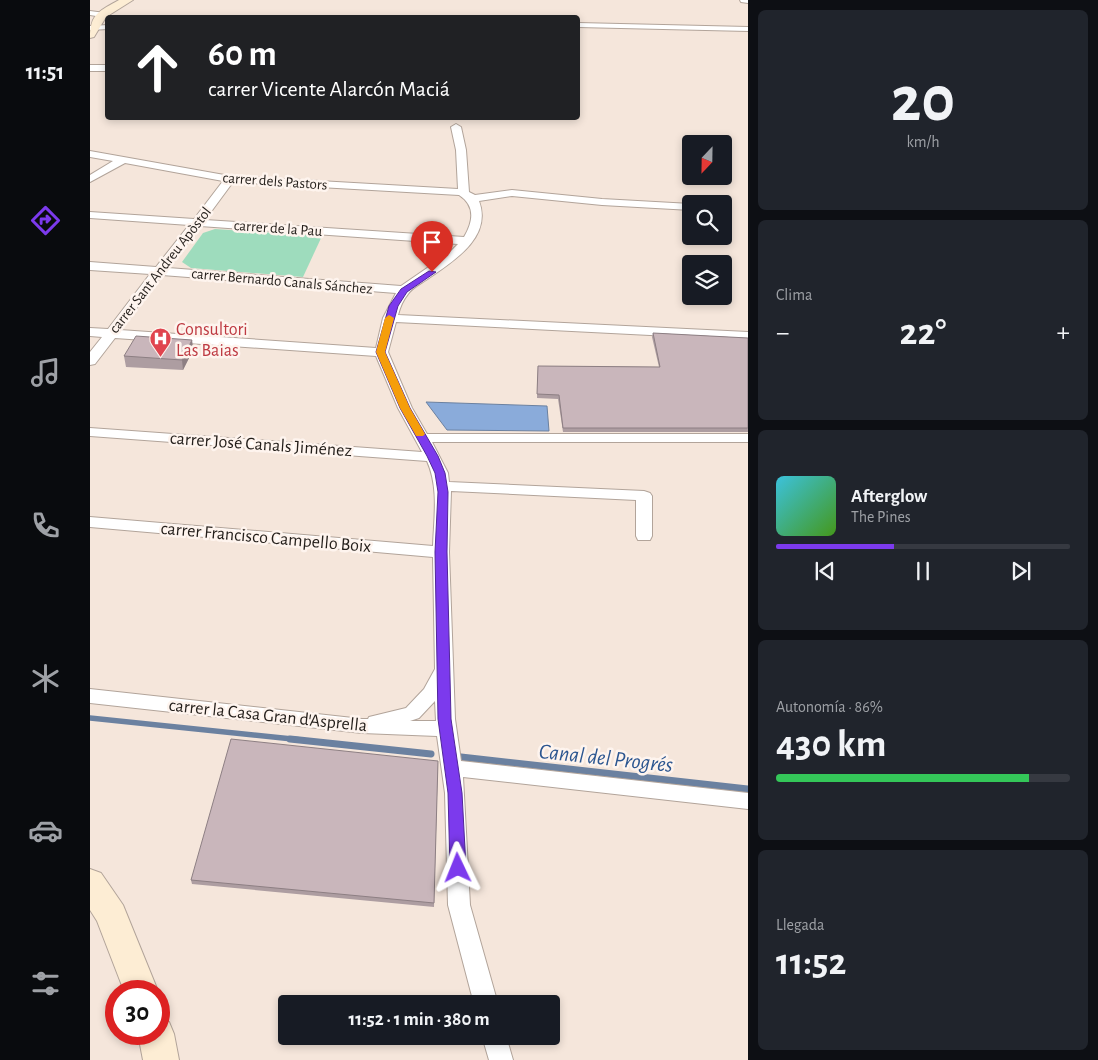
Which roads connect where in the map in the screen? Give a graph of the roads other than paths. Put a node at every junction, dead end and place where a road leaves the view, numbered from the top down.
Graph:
1 (127, 0) edge
2 (744, 0) edge
3 (748, 1) edge
4 (96, 14) edge
5 (580, 25) edge
6 (105, 29) edge
7 (748, 29) edge
8 (91, 31) edge
9 (90, 68) edge
10 (105, 68) edge
11 (456, 127) dead end
12 (90, 154) edge
13 (123, 160) junction
14 (90, 179) edge
15 (230, 179) junction
16 (466, 195) junction
17 (682, 206) edge
18 (90, 215) edge
19 (197, 222) junction
20 (467, 241) junction
21 (90, 266) edge
22 (160, 271) junction
23 (404, 290) junction
24 (389, 318) junction
25 (90, 332) edge
26 (112, 333) junction
27 (748, 336) edge
28 (380, 352) junction
29 (90, 361) edge
30 (90, 432) edge
31 (422, 438) junction
32 (748, 438) edge
33 (433, 456) junction
34 (442, 486) junction
35 (90, 522) edge
36 (644, 536) dead end
37 (441, 552) junction
38 (444, 669) junction
39 (90, 696) edge
40 (115, 699) junction
41 (90, 708) edge
42 (445, 724) junction
43 (362, 726) junction
44 (452, 768) junction
45 (748, 801) edge
46 (90, 882) edge
47 (137, 980) edge
48 (484, 995) edge
49 (158, 1045) edge
50 (497, 1045) edge
51 (161, 1060) edge
52 (501, 1060) edge

1 - 4 main road
2 - 3 street
4 - 8 main road
5 - 7 street
6 - 8 street
9 - 10 street
11 - 16 street
12 - 13 street, carrer dels Pastors
13 - 14 street
13 - 15 street, carrer dels Pastors
15 - 16 street, carrer dels Pastors
15 - 19 street, carrer Sant Andreu Apòstol
16 - 17 street, carrer dels Pastors
16 - 20 street
18 - 19 street, carrer de la Pau
19 - 20 street, carrer de la Pau
19 - 22 street, carrer Sant Andreu Apòstol
20 - 23 street
21 - 22 street, carrer Bernardo Canals Sánchez
22 - 23 street, carrer Bernardo Canals Sánchez
22 - 26 street, carrer Sant Andreu Apòstol
23 - 24 street
24 - 27 street
24 - 28 street
25 - 26 street
26 - 28 street
26 - 29 street, carrer Sant Andreu Apòstol
28 - 31 street
30 - 33 street, carrer José Canals Jiménez
31 - 32 street
31 - 33 street
33 - 34 street
34 - 36 street
34 - 37 street
35 - 37 street, carrer Francisco Campello Boix
37 - 38 street
38 - 42 street
38 - 43 street
39 - 40 street, carrer la Casa Gran d'Asprella
40 - 41 street
40 - 43 street, carrer la Casa Gran d'Asprella
42 - 43 street, carrer la Casa Gran d'Asprella
42 - 44 street
44 - 45 street
44 - 48 street
46 - 47 main road
49 - 51 main road
50 - 52 street

